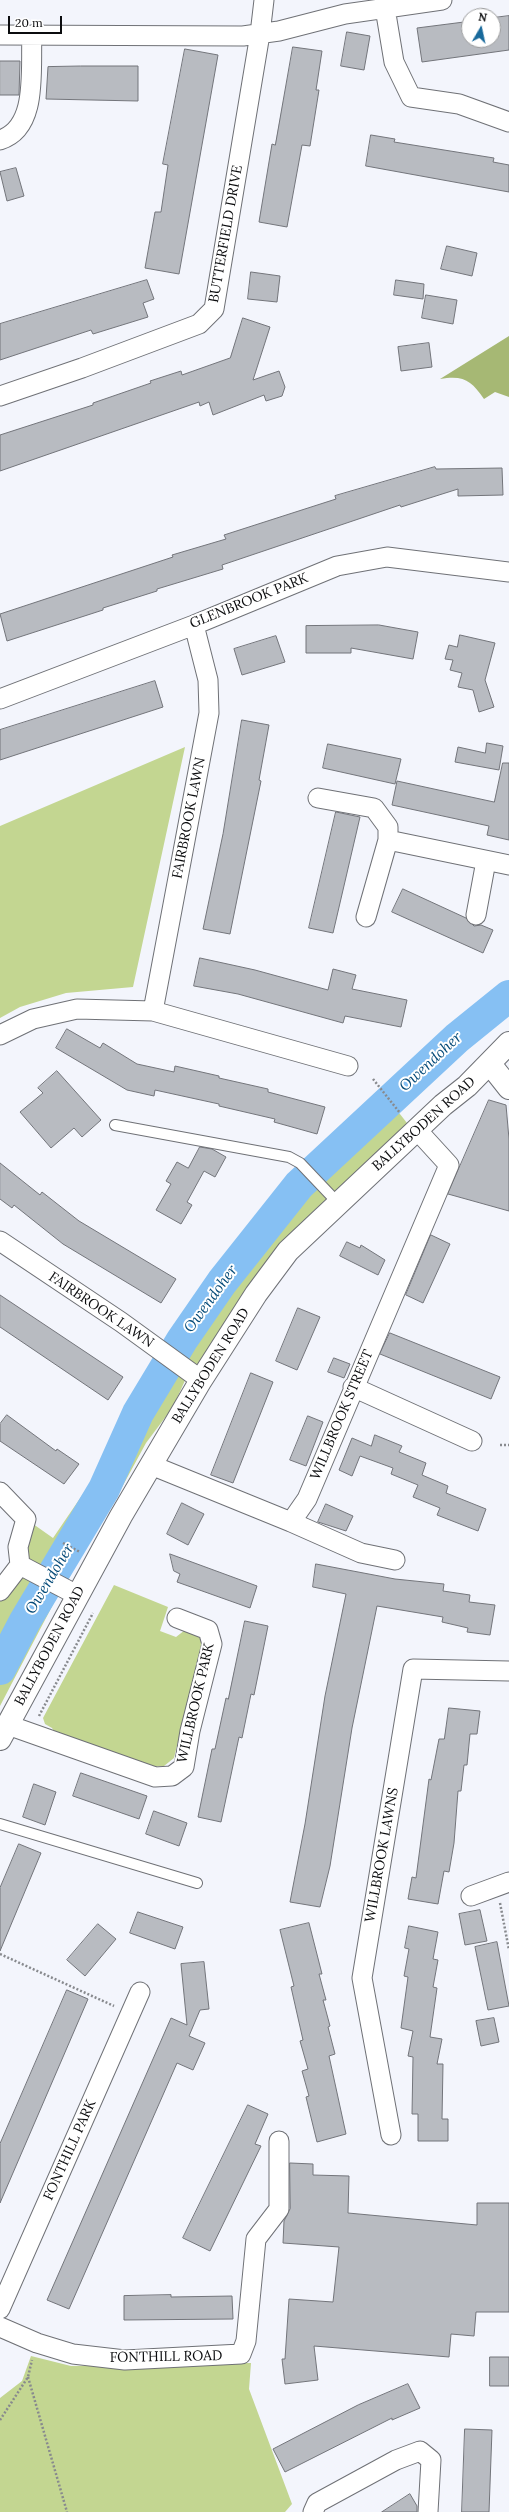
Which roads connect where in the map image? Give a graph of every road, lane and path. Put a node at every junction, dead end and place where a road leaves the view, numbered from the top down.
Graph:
1 (264, 0) edge
2 (442, 0) edge
3 (385, 8) junction
4 (260, 34) junction
5 (0, 35) edge
6 (32, 35) junction
7 (509, 122) edge
8 (0, 140) edge
9 (0, 396) edge
10 (509, 572) edge
11 (194, 625) junction
12 (0, 699) edge
13 (318, 798) dead end
14 (388, 840) junction
15 (486, 861) junction
16 (509, 865) edge
17 (476, 915) dead end
18 (366, 917) dead end
19 (153, 1011) junction
20 (0, 1035) edge
21 (500, 1053) edge
22 (348, 1066) dead end
23 (373, 1079) dead end
24 (509, 1088) edge
25 (400, 1113) dead end
26 (115, 1125) dead end
27 (417, 1130) junction
28 (338, 1203) junction
29 (0, 1242) edge
30 (201, 1380) junction
31 (353, 1387) junction
32 (472, 1441) dead end
33 (500, 1445) dead end
34 (509, 1445) edge
35 (151, 1465) junction
36 (0, 1492) edge
37 (291, 1522) junction
38 (63, 1543) dead end
39 (77, 1551) dead end
40 (395, 1560) dead end
41 (20, 1565) junction
42 (0, 1591) edge
43 (76, 1595) junction
44 (177, 1618) dead end
45 (509, 1671) edge
46 (4, 1732) edge
47 (0, 1824) edge
48 (197, 1883) dead end
49 (503, 1884) edge
50 (471, 1896) dead end
51 (509, 1950) edge
52 (0, 1954) edge
53 (140, 1992) dead end
54 (118, 2008) dead end
55 (391, 2135) dead end
56 (279, 2141) dead end
57 (0, 2309) edge
58 (0, 2328) edge
59 (33, 2358) dead end
60 (28, 2377) junction
61 (0, 2420) edge
62 (67, 2512) edge
63 (313, 2512) edge
64 (428, 2512) edge

1 - 4 street, BUTTERFIELD DRIVE
2 - 3 street
3 - 4 street
3 - 7 street
4 - 6 street
4 - 9 street, BUTTERFIELD DRIVE
5 - 6 street
6 - 8 street
10 - 11 street, GLENBROOK PARK
11 - 12 street, GLENBROOK PARK
11 - 19 street, FAIRBROOK LAWN
13 - 14 street
14 - 15 street
14 - 18 street
15 - 16 street
15 - 17 street
19 - 20 street
19 - 22 street
21 - 24 main road
21 - 27 main road, BALLYBODEN ROAD
23 - 25 path
26 - 28 lane
27 - 28 main road, BALLYBODEN ROAD
27 - 31 street, WILLBROOK STREET
28 - 30 main road, BALLYBODEN ROAD
29 - 30 street, FAIRBROOK LAWN
30 - 35 main road, BALLYBODEN ROAD
31 - 32 street
31 - 37 street, WILLBROOK STREET
33 - 34 path
35 - 37 street
35 - 43 main road, BALLYBODEN ROAD
36 - 41 street
37 - 40 street
38 - 39 path
41 - 42 street
41 - 43 street
43 - 46 main road, BALLYBODEN ROAD
44 - 46 street, WILLBROOK PARK
45 - 55 street, WILLBROOK LAWNS
47 - 48 lane
49 - 50 street
49 - 51 path
52 - 54 path
53 - 57 street, FONTHILL PARK
56 - 58 street, FONTHILL ROAD
59 - 60 path
60 - 61 path
60 - 62 path
63 - 64 street

